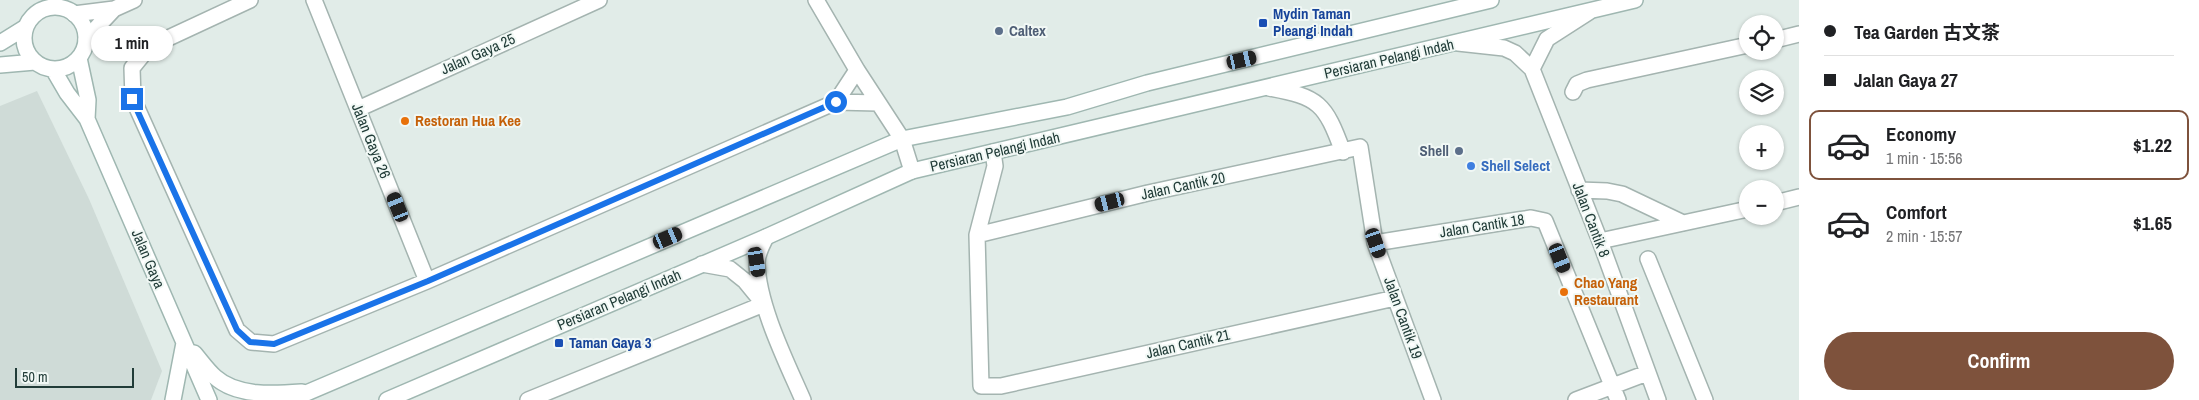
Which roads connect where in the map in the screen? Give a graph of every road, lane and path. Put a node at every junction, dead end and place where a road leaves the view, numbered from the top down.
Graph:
1 (30, 0) edge
2 (134, 0) edge
3 (250, 0) edge
4 (314, 0) edge
5 (599, 0) edge
6 (816, 0) edge
7 (1491, 0) edge
8 (1636, 0) edge
9 (56, 3) edge
10 (114, 9) junction
11 (1593, 10) junction
12 (74, 14) junction
13 (28, 24) junction
14 (1799, 34) edge
15 (1784, 38) edge
16 (86, 39) junction
17 (0, 43) edge
18 (1458, 43) junction
19 (1739, 48) edge
20 (78, 58) junction
21 (35, 62) junction
22 (0, 64) edge
23 (53, 69) junction
24 (1532, 69) junction
25 (857, 70) junction
26 (1269, 88) junction
27 (1573, 92) dead end
28 (836, 102) junction
29 (878, 103) junction
30 (358, 109) junction
31 (87, 118) junction
32 (902, 139) junction
33 (1360, 148) joint
34 (993, 152) junction
35 (1342, 152) junction
36 (912, 171) junction
37 (1579, 190) junction
38 (1799, 197) edge
39 (1784, 200) edge
40 (1739, 211) edge
41 (1683, 223) junction
42 (977, 234) junction
43 (766, 237) junction
44 (1600, 240) junction
45 (1376, 243) junction
46 (1648, 258) dead end
47 (702, 264) junction
48 (428, 281) junction
49 (1395, 298) junction
50 (764, 304) junction
51 (184, 343) junction
52 (1646, 373) junction
53 (311, 391) junction
54 (1616, 394) edge
55 (173, 400) edge
56 (209, 400) edge
57 (290, 400) edge
58 (387, 400) edge
59 (528, 400) edge
60 (803, 400) edge
61 (1434, 400) edge
62 (1576, 400) edge
63 (1658, 400) edge
64 (1705, 400) edge

1 - 13 street
2 - 10 street
3 - 48 street
4 - 30 street, Jalan Gaya 26
5 - 30 street, Jalan Gaya 25
6 - 25 street
7 - 32 street, Persiaran Pelangi Indah
8 - 11 street, Persiaran Pelangi Indah
9 - 12 street
9 - 13 street
10 - 12 street
10 - 16 street
11 - 18 street, Persiaran Pelangi Indah
11 - 24 street
12 - 16 street
13 - 17 street
13 - 21 street
14 - 15 street
16 - 20 street
18 - 24 street
18 - 26 street, Persiaran Pelangi Indah
19 - 27 street
20 - 23 street
20 - 31 street, Jalan Gaya
21 - 22 street
21 - 23 street
23 - 31 street, Jalan Gaya
24 - 37 street, Jalan Cantik 8
25 - 28 street
25 - 29 street
26 - 34 street, Persiaran Pelangi Indah
26 - 35 street
28 - 29 street
28 - 48 street
29 - 32 street
30 - 48 street, Jalan Gaya 26
31 - 51 street, Jalan Gaya
32 - 36 street
32 - 53 street, Persiaran Pelangi Indah
33 - 35 street, Jalan Cantik 20
33 - 45 street, Jalan Cantik 19
34 - 36 street, Persiaran Pelangi Indah
34 - 42 street
35 - 42 street, Jalan Cantik 20
36 - 43 street, Persiaran Pelangi Indah
37 - 41 street
37 - 44 street, Jalan Cantik 8
38 - 39 street
40 - 41 street
41 - 44 street
42 - 49 street, Jalan Cantik 21
43 - 47 street, Persiaran Pelangi Indah
43 - 50 street
44 - 52 street, Jalan Cantik 8
45 - 49 street, Jalan Cantik 19
45 - 54 street, Jalan Cantik 18
46 - 64 street
47 - 50 street
47 - 58 street, Persiaran Pelangi Indah
49 - 61 street, Jalan Cantik 19
50 - 59 street
50 - 60 street
51 - 53 street
51 - 55 street
51 - 56 street, Jalan Gaya
52 - 54 street
52 - 63 street, Jalan Cantik 8
53 - 57 street, Persiaran Pelangi Indah
54 - 62 street

